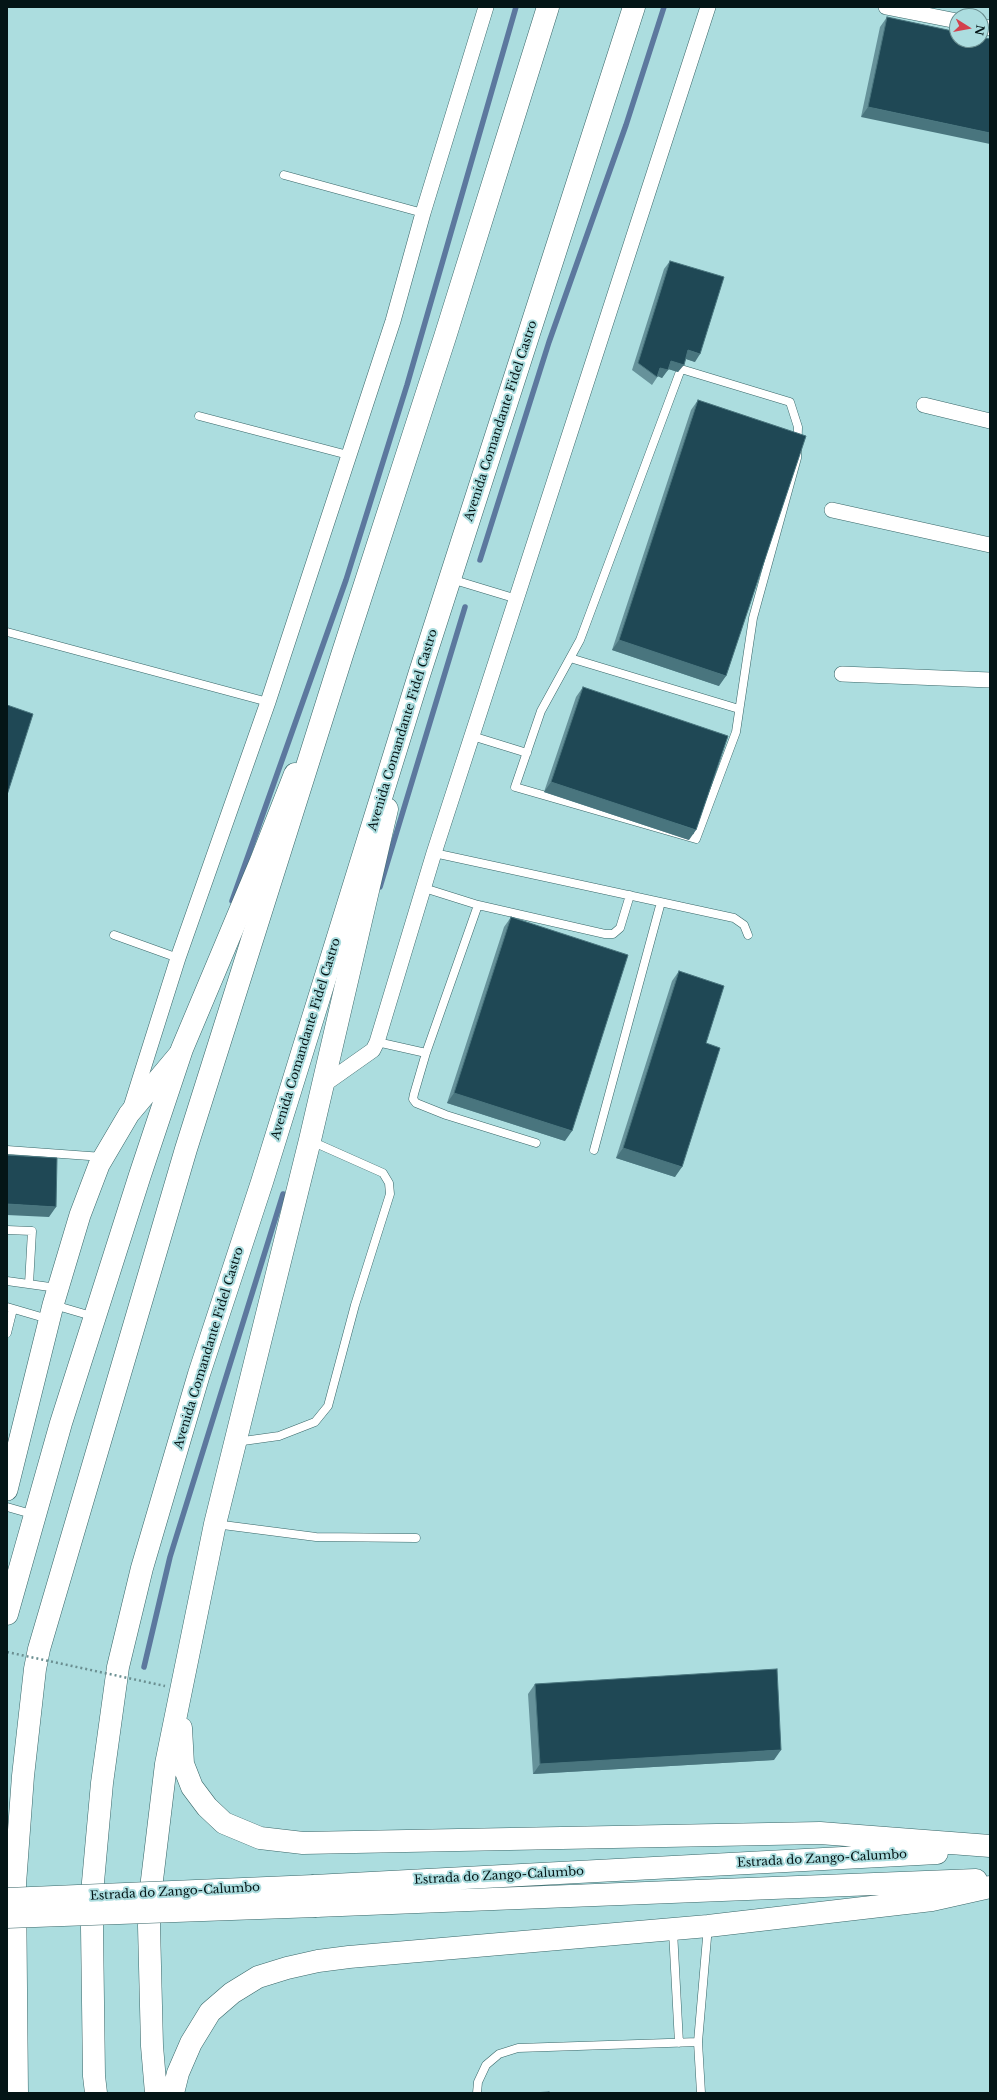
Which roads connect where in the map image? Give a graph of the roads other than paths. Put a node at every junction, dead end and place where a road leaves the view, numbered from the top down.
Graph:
1 (486, 7) edge
2 (548, 7) edge
3 (634, 7) edge
4 (708, 7) edge
5 (886, 7) edge
6 (949, 19) edge
7 (284, 176) dead end
8 (423, 212) junction
9 (924, 405) dead end
10 (199, 416) dead end
11 (990, 421) edge
12 (348, 455) junction
13 (832, 510) dead end
14 (990, 545) edge
15 (451, 578) junction
16 (517, 599) junction
17 (7, 632) edge
18 (342, 652) junction
19 (570, 658) junction
20 (420, 672) junction
21 (842, 674) dead end
22 (990, 680) edge
23 (268, 702) junction
24 (739, 709) junction
25 (472, 736) junction
26 (527, 753) junction
27 (434, 853) junction
28 (424, 888) junction
29 (630, 895) junction
30 (661, 902) junction
31 (478, 905) junction
32 (114, 935) dead end
33 (748, 935) dead end
34 (178, 958) junction
35 (377, 1042) junction
36 (182, 1050) junction
37 (426, 1053) junction
38 (322, 1086) junction
39 (129, 1114) junction
40 (310, 1140) junction
41 (536, 1143) dead end
42 (7, 1150) edge
43 (594, 1150) dead end
44 (104, 1157) junction
45 (7, 1230) edge
46 (7, 1281) edge
47 (29, 1284) junction
48 (53, 1304) junction
49 (10, 1308) edge
50 (95, 1317) junction
51 (7, 1333) edge
52 (235, 1442) junction
53 (7, 1490) edge
54 (7, 1507) edge
55 (35, 1515) junction
56 (215, 1524) junction
57 (416, 1538) dead end
58 (7, 1614) edge
59 (190, 1640) junction
60 (990, 1846) edge
61 (990, 1851) edge
62 (990, 1880) edge
63 (990, 1887) edge
64 (315, 1896) junction
65 (7, 1899) edge
66 (7, 1918) edge
67 (708, 1926) junction
68 (673, 1930) junction
69 (698, 2042) junction
70 (679, 2043) junction
71 (17, 2093) edge
72 (96, 2093) edge
73 (156, 2093) edge
74 (173, 2093) edge
75 (478, 2093) edge
76 (701, 2093) edge

1 - 8 street
2 - 18 main road
3 - 15 main road, Avenida Comandante Fidel Castro
4 - 16 street
5 - 6 street
7 - 8 lane
8 - 12 street
9 - 11 street
10 - 12 lane
12 - 23 street
13 - 14 street
15 - 16 lane
15 - 20 main road, Avenida Comandante Fidel Castro
16 - 25 street
17 - 23 lane
18 - 36 main road
18 - 71 main road
19 - 24 lane
19 - 24 lane
19 - 26 lane
20 - 38 main road
20 - 72 main road, Avenida Comandante Fidel Castro
21 - 22 street
23 - 34 street
24 - 26 lane
25 - 26 lane
25 - 27 street
27 - 28 street
27 - 29 lane
28 - 31 lane
28 - 35 street
29 - 30 lane
29 - 31 lane
30 - 33 lane
30 - 43 lane
31 - 37 lane
32 - 34 lane
34 - 39 street
35 - 37 lane
35 - 38 street
36 - 39 street
36 - 50 main road
37 - 41 lane
38 - 40 main road
39 - 44 street
40 - 52 main road
40 - 52 lane
42 - 44 lane
44 - 48 street
45 - 47 lane
46 - 47 lane
47 - 48 lane
48 - 49 lane
48 - 50 lane
48 - 53 street
49 - 51 lane
50 - 55 main road
52 - 56 main road
54 - 55 lane
55 - 58 main road
56 - 57 lane
56 - 59 main road
59 - 60 main road
59 - 73 main road
61 - 64 main road, Estrada do Zango-Calumbo
62 - 64 main road, Estrada do Zango-Calumbo
63 - 67 main road
64 - 65 main road, Estrada do Zango-Calumbo, bridge
64 - 66 main road, Estrada do Zango-Calumbo, bridge
67 - 68 main road
67 - 69 lane
68 - 70 lane
68 - 74 main road
69 - 70 lane
69 - 76 lane
70 - 75 lane

